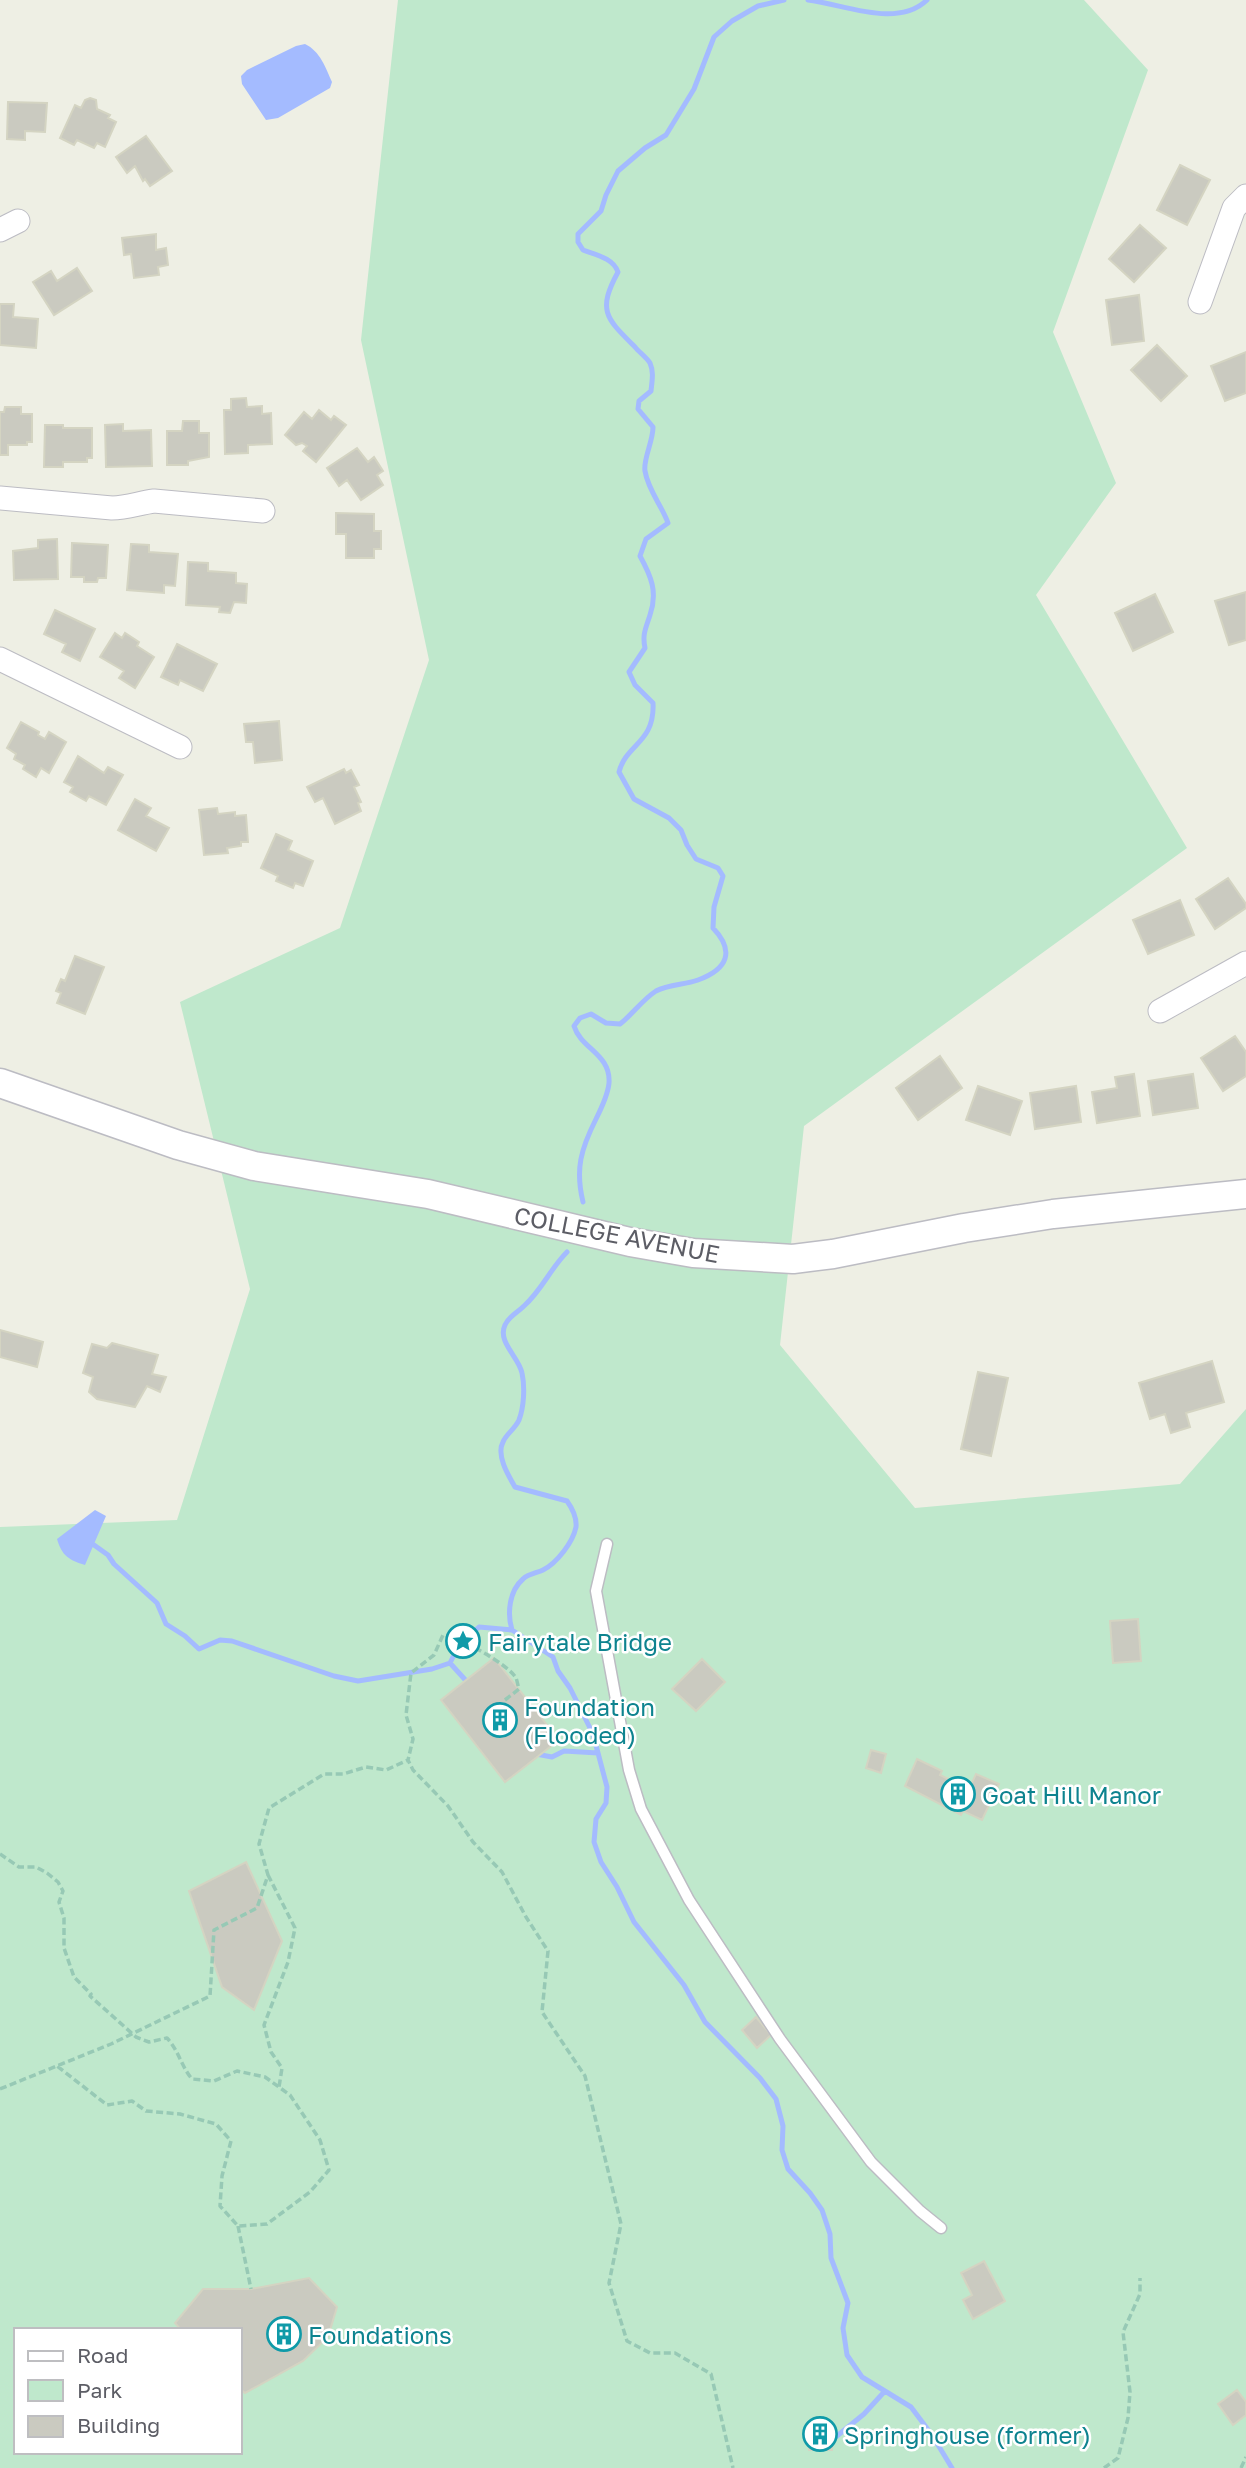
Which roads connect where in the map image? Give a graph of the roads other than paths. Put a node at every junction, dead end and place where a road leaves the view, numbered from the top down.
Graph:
1 (1246, 197) edge
2 (1200, 302) dead end
3 (0, 498) edge
4 (263, 511) dead end
5 (0, 659) edge
6 (180, 747) dead end
7 (1246, 963) edge
8 (1160, 1011) dead end
9 (0, 1083) edge
10 (1246, 1194) edge
11 (607, 1544) dead end
12 (942, 2228) dead end

1 - 2 street
3 - 4 street
5 - 6 street
7 - 8 street
9 - 10 street, COLLEGE AVENUE
11 - 12 lane

